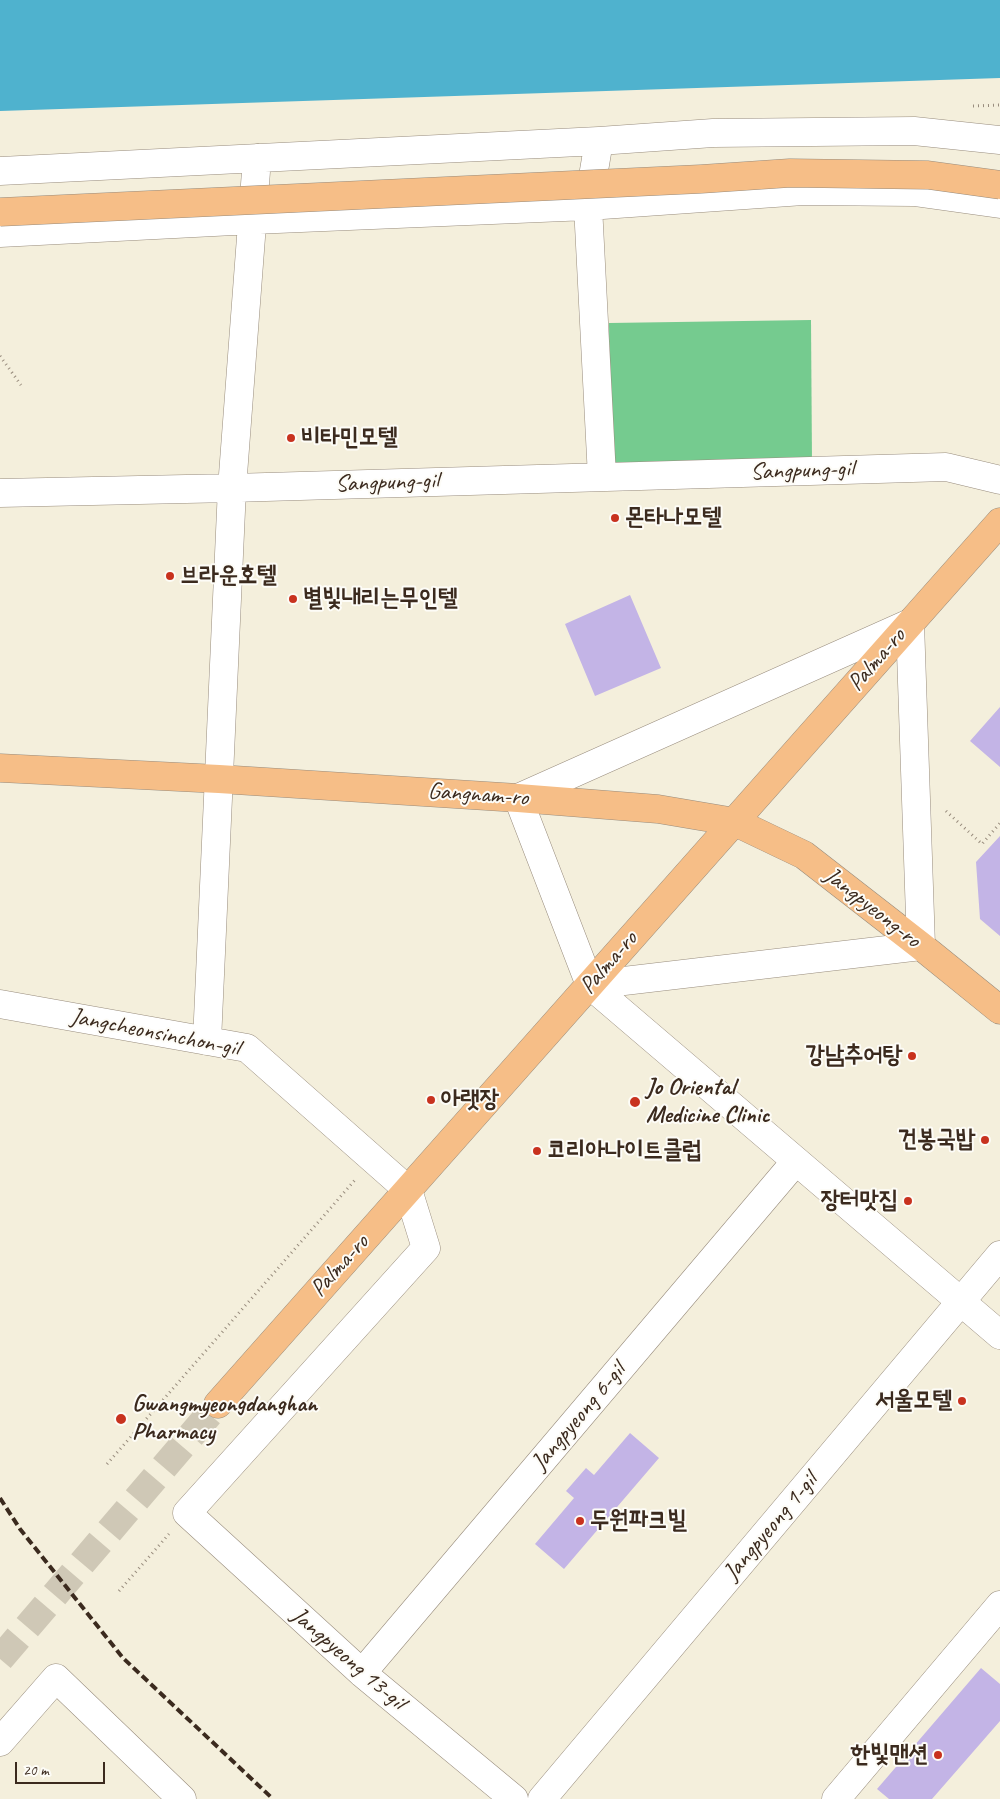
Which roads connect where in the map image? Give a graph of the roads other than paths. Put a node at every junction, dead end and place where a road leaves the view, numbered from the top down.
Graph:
1 (1000, 140) edge
2 (599, 141) junction
3 (257, 158) junction
4 (1000, 168) edge
5 (0, 171) edge
6 (1000, 185) edge
7 (0, 197) edge
8 (1000, 204) edge
9 (588, 206) junction
10 (0, 212) edge
11 (253, 220) junction
12 (0, 233) edge
13 (602, 477) junction
14 (1000, 480) edge
15 (232, 488) junction
16 (0, 493) edge
17 (1000, 522) edge
18 (910, 623) junction
19 (0, 768) edge
20 (219, 779) junction
21 (518, 798) junction
22 (735, 822) junction
23 (921, 946) junction
24 (590, 985) junction
25 (0, 1004) edge
26 (1000, 1010) edge
27 (207, 1041) junction
28 (796, 1161) junction
29 (408, 1190) junction
30 (1000, 1255) edge
31 (960, 1301) junction
32 (1000, 1334) edge
33 (218, 1404) tunnel mouth
34 (1000, 1605) edge
35 (362, 1673) junction
36 (0, 1742) edge
37 (182, 1799) edge
38 (514, 1799) edge
39 (542, 1799) edge
40 (836, 1799) edge

1 - 2 street
2 - 3 street
2 - 9 street
3 - 5 street
3 - 11 street
4 - 7 main road
6 - 10 main road, bridge
8 - 9 street
9 - 11 street
9 - 13 street
11 - 12 street
11 - 15 street
13 - 14 street, Sangpung-gil
13 - 15 street, Sangpung-gil
15 - 16 street, Sangpung-gil
15 - 20 street
17 - 18 main road, Palma-ro
18 - 21 street
18 - 22 main road, Palma-ro
18 - 23 street
19 - 20 main road, Gangnam-ro
20 - 21 main road, Gangnam-ro
20 - 27 street
21 - 22 main road, Gangnam-ro
21 - 24 street
22 - 23 main road, Jangpyeong-ro
22 - 24 main road, Palma-ro
23 - 24 street
23 - 26 main road, Jangpyeong-ro
24 - 28 street
24 - 29 main road, Palma-ro
25 - 27 street, Jangcheonsinchon-gil
27 - 29 street, Jangcheonsinchon-gil
28 - 31 street
28 - 35 street, Jangpyeong 6-gil
29 - 33 main road, Palma-ro
29 - 35 street, Jangpyeong 13-gil
30 - 31 street, Jangpyeong 1-gil
31 - 32 street
31 - 39 street, Jangpyeong 1-gil
34 - 40 street
35 - 38 street, Jangpyeong 13-gil
36 - 37 street

